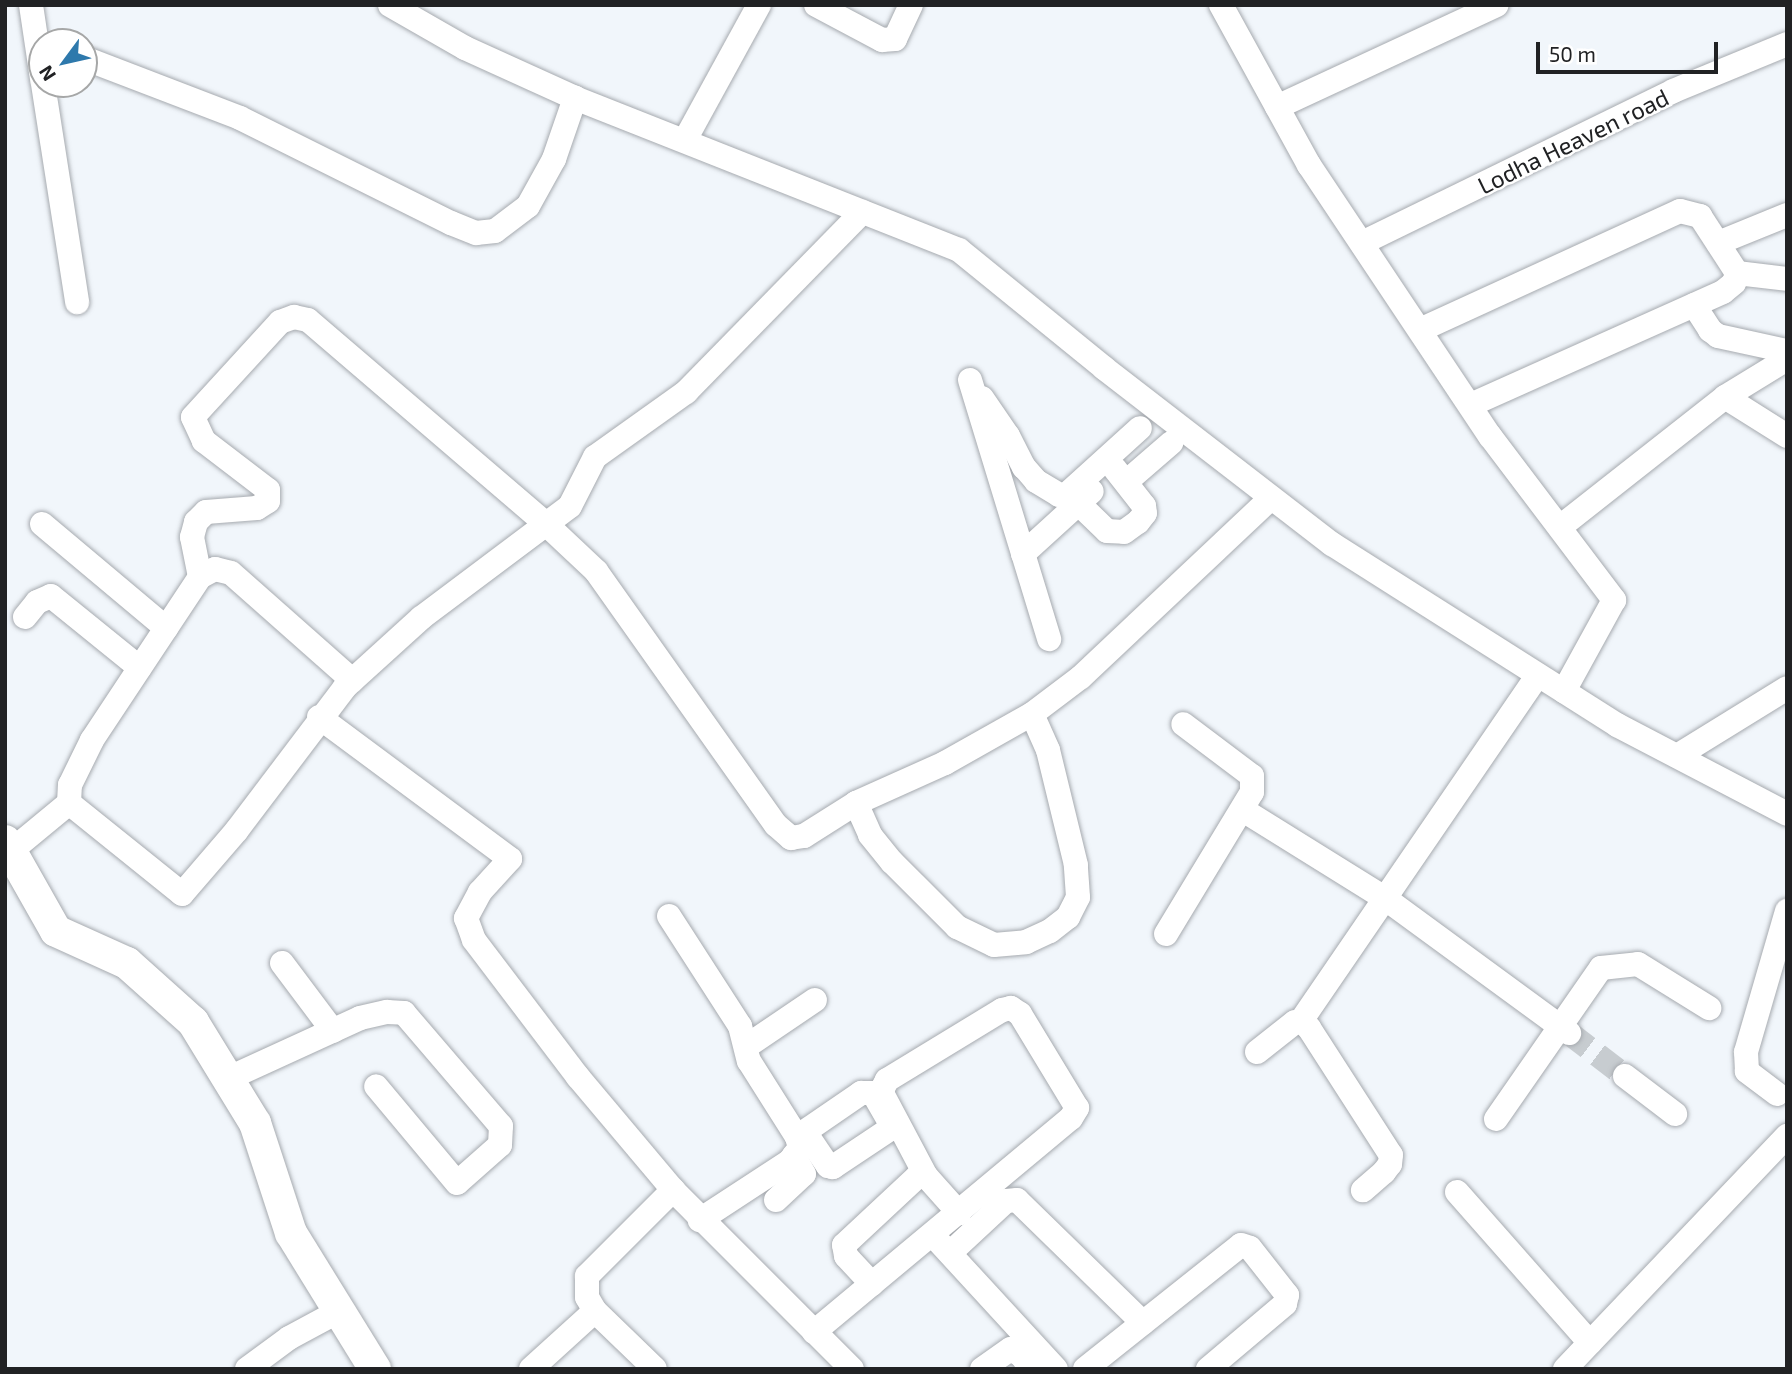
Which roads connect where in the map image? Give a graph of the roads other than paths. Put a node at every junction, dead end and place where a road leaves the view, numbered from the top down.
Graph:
1 (31, 5) edge
2 (390, 5) edge
3 (759, 5) edge
4 (816, 5) edge
5 (911, 5) edge
6 (1221, 5) edge
7 (1497, 5) edge
8 (36, 28) edge
9 (1787, 44) edge
10 (98, 63) edge
11 (45, 98) edge
12 (575, 98) junction
13 (1277, 107) junction
14 (685, 140) junction
15 (862, 212) junction
16 (1787, 215) edge
17 (1362, 243) junction
18 (1718, 243) junction
19 (1737, 273) junction
20 (1787, 279) edge
21 (77, 302) dead end
22 (1694, 305) junction
23 (1420, 330) junction
24 (1787, 351) edge
25 (1787, 359) edge
26 (1725, 397) junction
27 (1470, 405) junction
28 (1140, 428) dead end
29 (1170, 431) junction
30 (1787, 436) edge
31 (1121, 475) junction
32 (1085, 491) junction
33 (1271, 498) junction
34 (42, 524) dead end
35 (546, 524) junction
36 (1560, 527) junction
37 (1023, 554) junction
38 (200, 578) junction
39 (25, 617) dead end
40 (166, 628) junction
41 (1049, 639) dead end
42 (140, 668) junction
43 (1538, 675) junction
44 (352, 680) junction
45 (1787, 688) edge
46 (1564, 691) junction
47 (1032, 714) junction
48 (319, 717) junction
49 (1183, 724) dead end
50 (1677, 756) junction
51 (69, 803) junction
52 (856, 803) junction
53 (1243, 810) junction
54 (1787, 814) edge
55 (8, 846) edge
56 (1386, 899) junction
57 (1787, 911) edge
58 (669, 916) dead end
59 (1166, 934) dead end
60 (282, 964) dead end
61 (815, 1000) dead end
62 (1709, 1008) dead end
63 (1301, 1021) junction
64 (1564, 1030) junction
65 (334, 1031) junction
66 (747, 1046) junction
67 (1257, 1052) dead end
68 (1625, 1076) tunnel mouth
69 (227, 1079) junction
70 (376, 1086) dead end
71 (1777, 1094) dead end
72 (1675, 1114) dead end
73 (1496, 1119) dead end
74 (1787, 1136) edge
75 (798, 1141) junction
76 (926, 1176) junction
77 (673, 1190) junction
78 (1363, 1190) dead end
79 (1457, 1192) dead end
80 (776, 1200) dead end
81 (959, 1213) junction
82 (700, 1220) junction
83 (933, 1234) junction
84 (950, 1253) junction
85 (872, 1284) junction
86 (341, 1310) junction
87 (595, 1311) junction
88 (1143, 1323) junction
89 (814, 1332) junction
90 (1590, 1343) junction
91 (247, 1369) edge
92 (375, 1369) edge
93 (531, 1369) edge
94 (655, 1369) edge
95 (852, 1369) edge
96 (982, 1369) edge
97 (1031, 1369) edge
98 (1056, 1369) edge
99 (1084, 1369) edge
100 (1208, 1369) edge
101 (1565, 1369) edge

1 - 8 street
2 - 12 street
3 - 14 street
4 - 5 street
6 - 13 street
7 - 13 street
9 - 17 street, Lodha Heaven road
10 - 12 street
11 - 21 street
12 - 14 street
13 - 17 street
14 - 15 street
15 - 29 street
15 - 35 street
16 - 18 street
17 - 23 street
18 - 19 street
18 - 23 street
19 - 20 street
19 - 22 street
22 - 24 street
22 - 27 street
23 - 27 street
25 - 26 street
26 - 30 street
26 - 36 street
27 - 36 street
28 - 32 street
29 - 31 street
29 - 33 street
31 - 32 street
31 - 32 street
32 - 37 street
32 - 37 street
33 - 43 street
33 - 47 street
34 - 40 street
35 - 38 street
35 - 44 street
35 - 52 street
36 - 46 street
37 - 41 street
38 - 40 street
38 - 44 street
39 - 42 street
40 - 42 street
42 - 51 street
43 - 46 street
43 - 56 street
44 - 48 street
45 - 50 street
46 - 50 street
47 - 52 street
47 - 52 street
48 - 51 street
48 - 77 street
49 - 53 street
50 - 54 street
51 - 55 street
53 - 56 street
53 - 59 street
55 - 69 street
56 - 63 street
56 - 64 street
57 - 71 street
58 - 66 street
60 - 65 street
61 - 66 street
62 - 64 street
63 - 67 street
63 - 78 street
64 - 73 street
65 - 69 street
65 - 70 street
66 - 75 street
68 - 72 street
69 - 86 street
74 - 90 street
75 - 80 street
75 - 82 street
76 - 81 street
76 - 81 street
76 - 85 street
77 - 82 street
77 - 87 street
79 - 90 street
81 - 83 street
82 - 89 street
83 - 84 street
83 - 85 street
84 - 88 street
84 - 98 street
85 - 89 street
86 - 91 street
86 - 92 street
87 - 93 street
87 - 94 street
88 - 99 street
88 - 100 street
89 - 95 street
90 - 101 street
96 - 97 street

